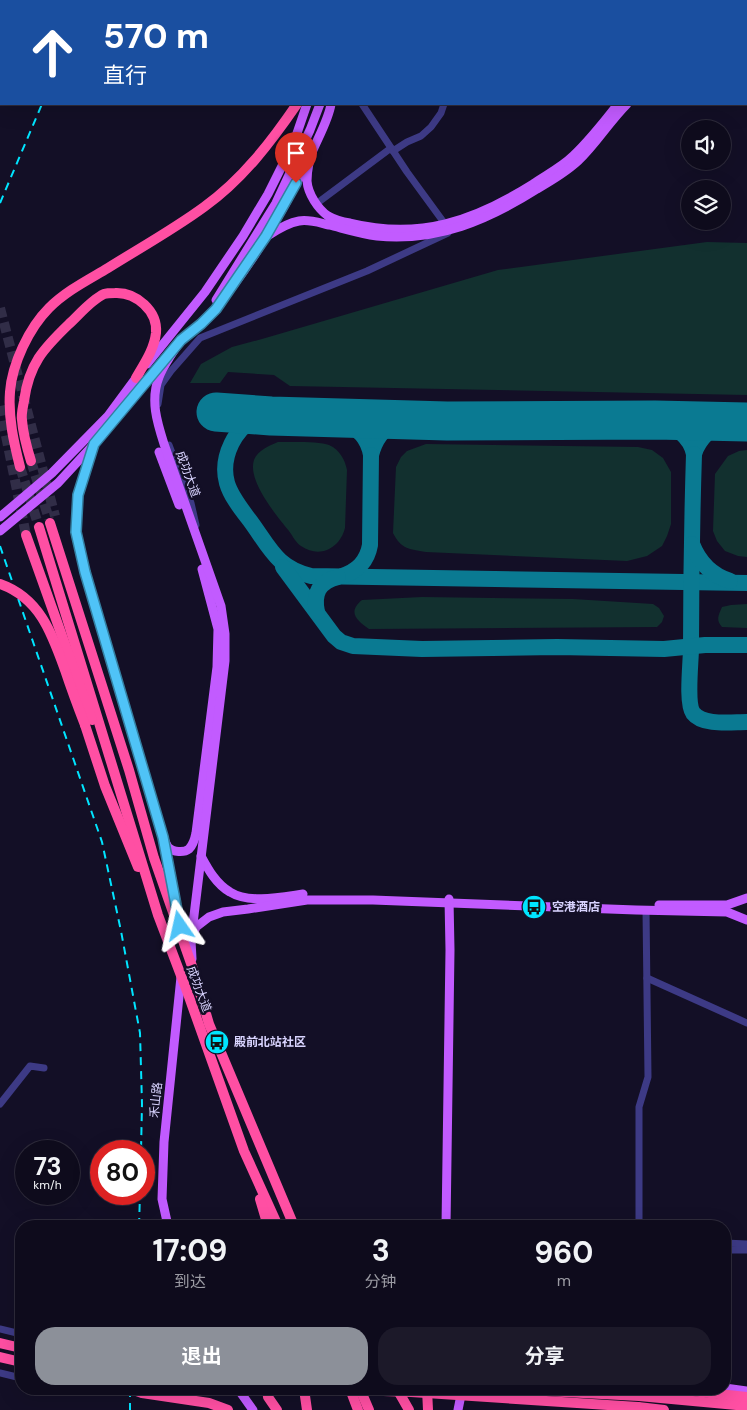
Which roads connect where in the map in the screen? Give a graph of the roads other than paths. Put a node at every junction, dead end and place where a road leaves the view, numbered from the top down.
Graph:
1 (296, 105) edge
2 (307, 105) edge
3 (320, 105) edge
4 (331, 105) edge
5 (363, 105) edge
6 (444, 105) edge
7 (617, 105) edge
8 (626, 105) edge
9 (392, 149) junction
10 (310, 157) junction
11 (316, 204) junction
12 (445, 224) junction
13 (458, 229) junction
14 (266, 236) junction
15 (181, 340) junction
16 (136, 378) junction
17 (94, 444) junction
18 (159, 452) dead end
19 (31, 461) tunnel mouth
20 (20, 467) tunnel mouth
21 (0, 516) edge
22 (53, 519) tunnel mouth
23 (40, 527) tunnel mouth
24 (0, 532) edge
25 (26, 535) tunnel mouth
26 (206, 562) junction
27 (0, 584) edge
28 (163, 837) junction
29 (201, 855) junction
30 (146, 875) junction
31 (747, 898) edge
32 (449, 901) junction
33 (646, 910) junction
34 (158, 915) junction
35 (747, 920) edge
36 (187, 942) junction
37 (181, 977) junction
38 (647, 978) junction
39 (747, 1023) edge
40 (44, 1068) dead end
41 (0, 1104) edge
42 (244, 1151) junction
43 (167, 1220) edge
44 (266, 1220) edge
45 (275, 1220) edge
46 (291, 1220) edge
47 (446, 1220) edge
48 (639, 1220) edge
49 (731, 1244) edge
50 (747, 1244) edge
51 (731, 1250) edge
52 (747, 1250) edge
53 (0, 1330) edge
54 (15, 1333) edge
55 (0, 1343) edge
56 (15, 1345) edge
57 (0, 1357) edge
58 (15, 1361) edge
59 (0, 1373) edge
60 (15, 1377) edge
61 (731, 1389) edge
62 (747, 1391) edge
63 (155, 1395) edge
64 (242, 1395) edge
65 (268, 1395) edge
66 (305, 1395) edge
67 (354, 1395) edge
68 (400, 1395) edge
69 (428, 1395) edge
70 (456, 1395) edge
71 (461, 1395) edge
72 (620, 1395) edge
73 (728, 1395) edge
74 (747, 1397) edge
75 (747, 1406) edge
76 (362, 1407) edge
77 (228, 1410) edge
78 (253, 1410) edge
79 (277, 1410) edge
80 (307, 1410) edge
81 (409, 1410) edge
82 (428, 1410) edge
83 (458, 1410) edge
84 (664, 1410) edge

1 - 20 highway
2 - 16 main road
3 - 15 main road
4 - 10 main road, 成功大道
5 - 9 street
6 - 9 street
7 - 12 main road
8 - 13 main road
9 - 11 street
9 - 12 street
10 - 11 main road
10 - 14 main road, 成功大道
11 - 12 main road
13 - 14 main road
13 - 26 street
14 - 15 main road, 成功大道
15 - 17 main road
15 - 26 main road, 成功大道
16 - 19 highway
16 - 21 main road
17 - 24 main road
17 - 28 highway, 成功大道
18 - 28 main road, 成功大道
22 - 36 highway, 成功大道
23 - 30 highway, 成功大道
25 - 30 highway
26 - 29 main road, 成功大道
27 - 34 highway, bridge
28 - 36 highway, 成功大道
29 - 32 main road
29 - 36 main road, 成功大道
30 - 34 highway, 成功大道
31 - 32 main road
32 - 33 main road
32 - 36 main road
32 - 47 main road
33 - 35 main road
33 - 38 street
34 - 37 highway, 成功大道
36 - 46 highway, 成功大道
37 - 42 highway, 成功大道
37 - 43 main road, 禾山路
38 - 39 street
38 - 48 street
40 - 41 street
42 - 44 highway
42 - 45 highway, 成功大道
49 - 50 street
51 - 52 street
53 - 54 street
55 - 56 highway
57 - 58 highway
59 - 60 street
61 - 62 main road
63 - 77 highway, bridge
64 - 78 main road
65 - 79 highway
66 - 80 highway
67 - 76 highway
68 - 81 highway
69 - 82 highway, bridge
70 - 84 highway, bridge
71 - 83 main road
72 - 75 highway
73 - 74 highway

